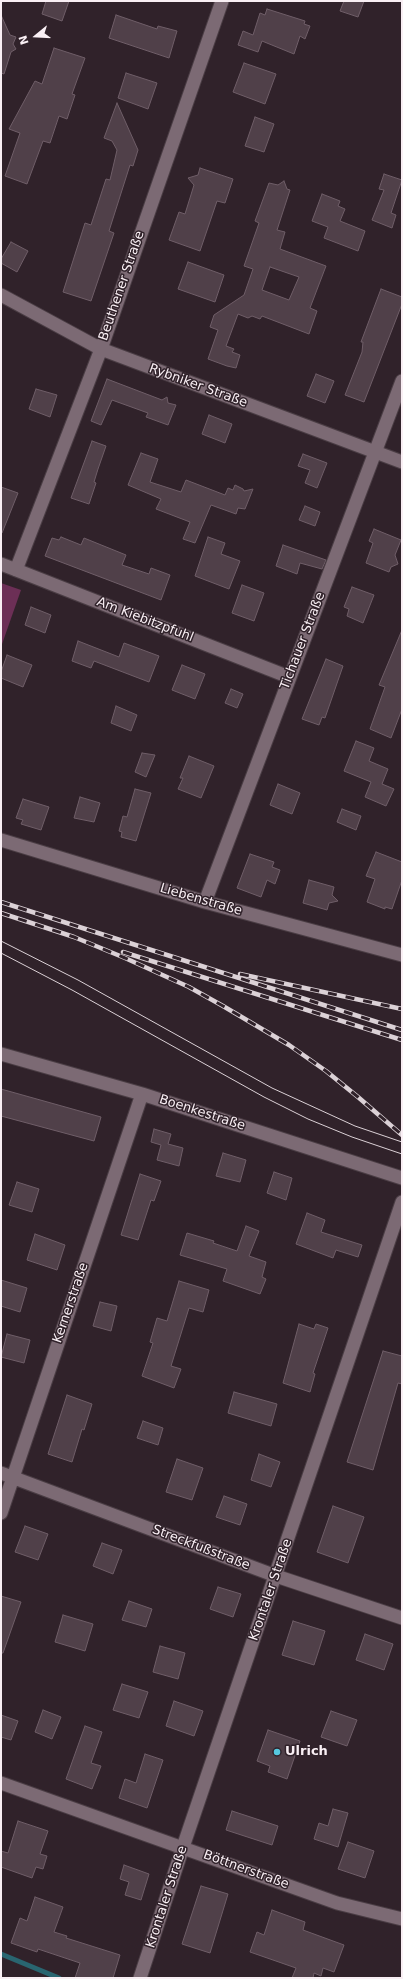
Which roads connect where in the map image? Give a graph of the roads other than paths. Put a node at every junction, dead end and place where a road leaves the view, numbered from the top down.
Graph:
1 (222, 1) edge
2 (1, 295) edge
3 (101, 350) junction
4 (402, 381) edge
5 (375, 452) junction
6 (402, 462) edge
7 (1, 564) edge
8 (16, 570) junction
9 (289, 677) junction
10 (1, 840) edge
11 (205, 902) junction
12 (402, 955) edge
13 (1, 1054) edge
14 (142, 1094) junction
15 (402, 1178) edge
16 (402, 1202) edge
17 (7, 1475) edge
18 (1, 1513) edge
19 (276, 1576) junction
20 (402, 1618) edge
21 (1, 1783) edge
22 (183, 1847) junction
23 (402, 1919) edge
24 (140, 1978) edge

1 - 3 street, Beuthener Straße
2 - 3 street, Rybniker Straße
3 - 5 street, Rybniker Straße
3 - 8 street, Beuthener Straße
4 - 5 street, Tichauer Straße
5 - 6 street, Rybniker Straße
5 - 9 street, Tichauer Straße
7 - 8 street, Am Kiebitzpfuhl
8 - 9 street, Am Kiebitzpfuhl
9 - 11 street, Tichauer Straße
10 - 11 street, Liebenstraße
11 - 12 street, Liebenstraße
13 - 14 street, Boenkestraße
14 - 15 street, Boenkestraße
14 - 17 street, Kernerstraße
16 - 19 street, Krontaler Straße
17 - 18 street, Kernerstraße
17 - 19 street, Streckfußstraße
19 - 20 street, Streckfußstraße
19 - 22 street, Krontaler Straße
21 - 22 street, Böttnerstraße
22 - 23 street, Böttnerstraße
22 - 24 street, Krontaler Straße

